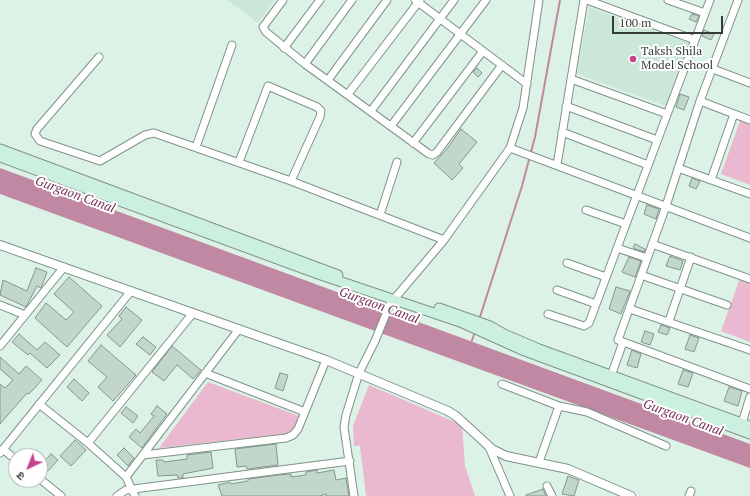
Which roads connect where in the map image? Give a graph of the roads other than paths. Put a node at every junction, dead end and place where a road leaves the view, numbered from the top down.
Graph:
1 (283, 0) edge
2 (320, 0) edge
3 (352, 0) edge
4 (387, 0) edge
5 (454, 0) edge
6 (486, 0) edge
7 (539, 0) edge
8 (586, 0) edge
9 (668, 0) edge
10 (710, 0) edge
11 (738, 0) edge
12 (418, 1) edge
13 (705, 13) junction
14 (440, 18) junction
15 (460, 33) junction
16 (695, 40) junction
17 (232, 45) dead end
18 (284, 48) junction
19 (483, 51) junction
20 (99, 57) dead end
21 (305, 64) junction
22 (502, 65) junction
23 (712, 69) junction
24 (571, 79) junction
25 (328, 80) junction
26 (750, 83) edge
27 (527, 84) junction
28 (348, 94) junction
29 (700, 101) junction
30 (566, 106) junction
31 (371, 111) junction
32 (667, 114) junction
33 (734, 114) junction
34 (750, 120) edge
35 (391, 126) junction
36 (562, 132) junction
37 (657, 140) junction
38 (413, 143) junction
39 (196, 147) junction
40 (510, 148) junction
41 (0, 149) edge
42 (0, 157) edge
43 (239, 162) junction
44 (397, 162) dead end
45 (556, 165) junction
46 (648, 165) junction
47 (678, 168) junction
48 (711, 180) junction
49 (291, 181) junction
50 (749, 192) edge
51 (637, 195) junction
52 (666, 206) junction
53 (586, 210) dead end
54 (380, 215) junction
55 (626, 224) junction
56 (750, 238) edge
57 (444, 240) junction
58 (652, 244) junction
59 (0, 245) edge
60 (617, 248) junction
61 (690, 257) junction
62 (647, 258) junction
63 (567, 263) dead end
64 (64, 267) junction
65 (641, 275) junction
66 (606, 277) junction
67 (750, 279) edge
68 (679, 288) junction
69 (557, 290) dead end
70 (131, 291) junction
71 (392, 301) junction
72 (596, 304) junction
73 (0, 305) edge
74 (727, 305) dead end
75 (630, 309) junction
76 (193, 313) junction
77 (548, 314) dead end
78 (25, 315) junction
79 (669, 321) junction
80 (239, 329) junction
81 (488, 330) junction
82 (623, 342) junction
83 (0, 346) edge
84 (750, 350) edge
85 (326, 360) junction
86 (205, 373) junction
87 (359, 373) junction
88 (611, 376) junction
89 (502, 384) dead end
90 (750, 388) edge
91 (750, 397) edge
92 (39, 404) junction
93 (559, 406) junction
94 (305, 412) junction
95 (746, 424) edge
96 (750, 434) edge
97 (88, 443) junction
98 (666, 446) dead end
99 (489, 447) junction
100 (2, 451) edge
101 (143, 455) junction
102 (350, 461) junction
103 (539, 462) junction
104 (126, 478) junction
105 (48, 485) edge
106 (547, 486) dead end
107 (133, 493) edge
108 (61, 496) edge
109 (117, 496) edge
110 (354, 496) edge
111 (510, 496) edge
112 (552, 496) edge
113 (631, 496) edge

1 - 18 street
2 - 18 street
3 - 21 street
4 - 25 street
5 - 14 street
6 - 15 street
7 - 27 street
8 - 16 street
8 - 24 street
9 - 13 street
10 - 13 street
11 - 23 street
12 - 14 street
12 - 28 street
13 - 16 street
14 - 15 street
14 - 31 street
15 - 19 street
15 - 35 street
16 - 32 street
17 - 39 street
18 - 21 street
19 - 22 street
19 - 38 street
20 - 39 street
21 - 25 street
22 - 27 street
22 - 38 street
23 - 26 street
23 - 29 street
24 - 30 street
24 - 32 street
25 - 28 street
27 - 40 street
28 - 31 street
29 - 33 street
29 - 47 street
30 - 36 street
30 - 37 street
31 - 35 street
32 - 37 street
33 - 34 street
33 - 48 street
35 - 38 street
36 - 45 street
36 - 46 street
37 - 46 street
39 - 43 street
40 - 45 street
40 - 57 street
41 - 71 main road
42 - 71 main road
43 - 49 street
43 - 49 street
44 - 54 street
45 - 51 street
46 - 51 street
47 - 48 street
47 - 52 street
48 - 50 street
49 - 54 street
51 - 52 street
51 - 55 street
52 - 56 street
52 - 58 street
53 - 55 street
54 - 57 street
55 - 60 street
57 - 71 street
58 - 61 street
58 - 62 street
59 - 64 street
60 - 62 street
60 - 66 street
61 - 67 street
61 - 68 street
62 - 65 street
63 - 66 street
64 - 70 street
64 - 78 street
65 - 68 street
65 - 75 street
66 - 72 street
68 - 74 street
68 - 79 street
69 - 72 street
70 - 76 street
70 - 92 street
71 - 81 main road
71 - 87 street
72 - 77 street
73 - 78 street
75 - 79 street
75 - 82 street
76 - 80 street
76 - 97 street
78 - 83 street
79 - 84 street
80 - 85 street
80 - 86 street
81 - 88 main road
81 - 96 main road
82 - 88 street
82 - 90 street
85 - 87 street
85 - 94 street
86 - 94 street
86 - 101 street
87 - 99 street
87 - 102 street
88 - 95 main road
89 - 93 street
91 - 95 street
92 - 97 street
92 - 100 street
93 - 98 street
93 - 103 street
94 - 101 street
97 - 104 street
99 - 103 street
99 - 111 street
101 - 104 street
102 - 107 street
102 - 110 street
103 - 113 street
104 - 107 street
105 - 108 street
106 - 112 street
107 - 109 street

